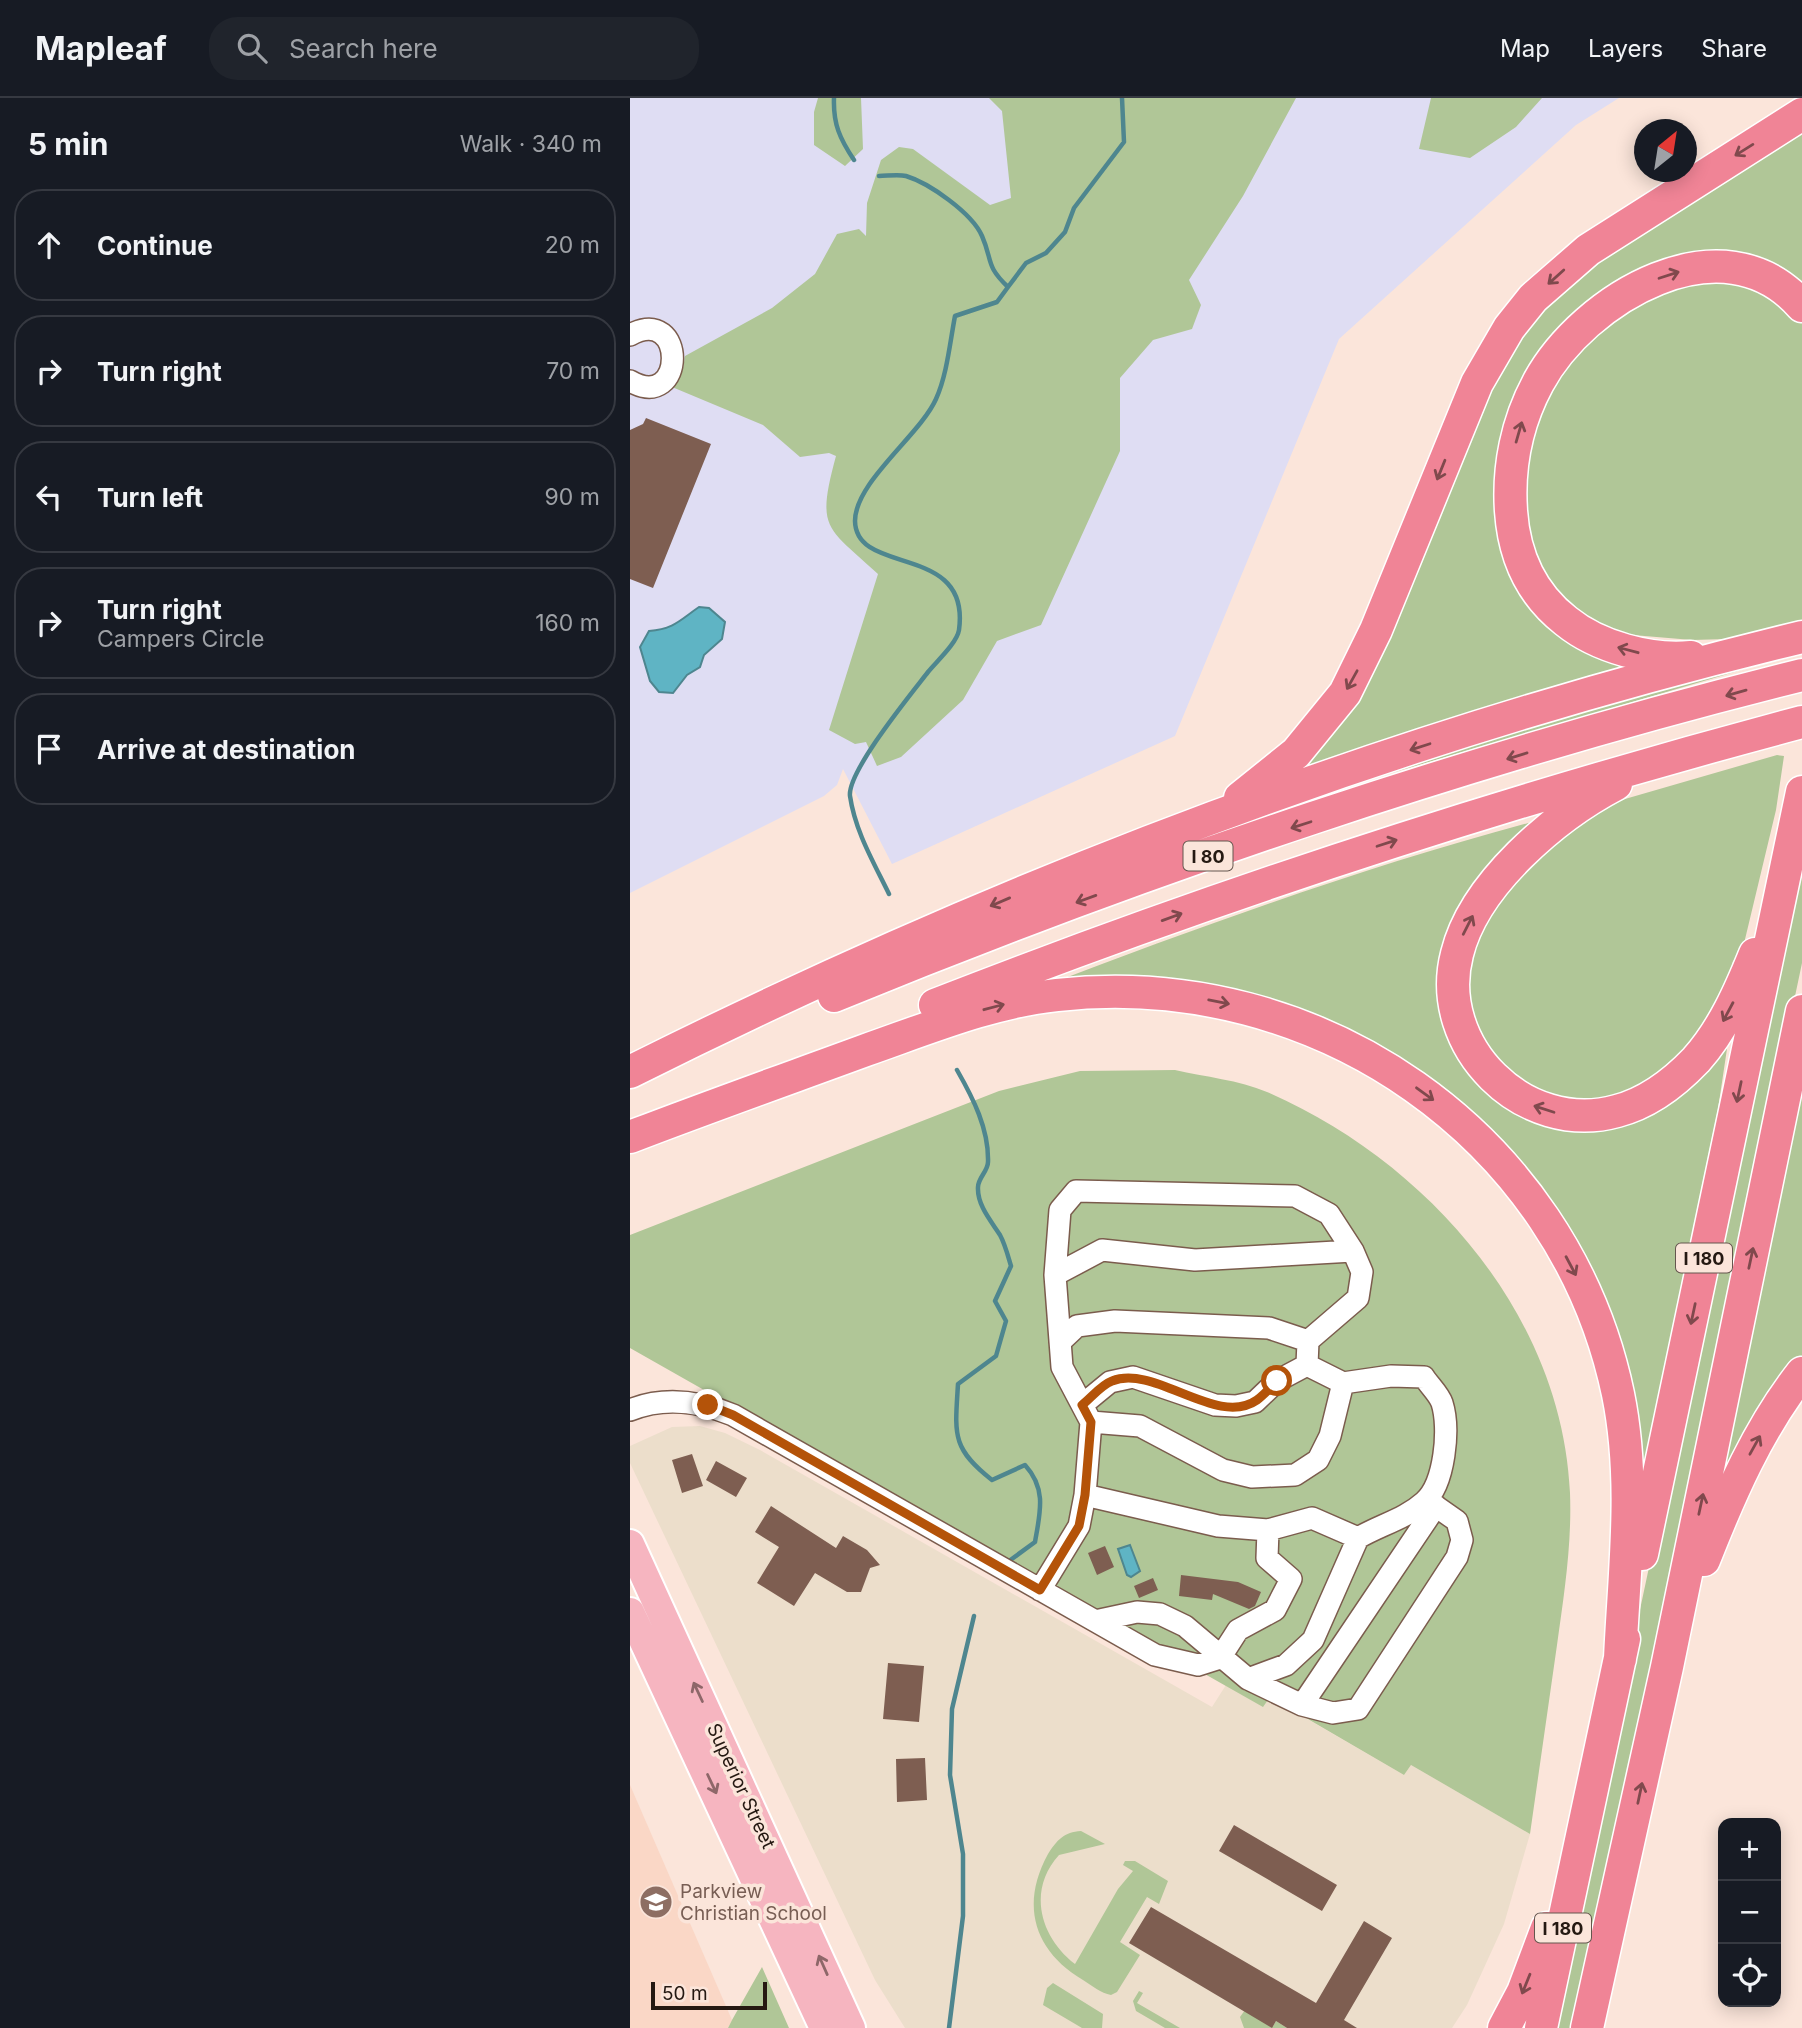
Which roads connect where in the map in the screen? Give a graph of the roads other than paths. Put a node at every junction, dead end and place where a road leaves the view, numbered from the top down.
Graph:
1 (1802, 114) edge
2 (1802, 306) edge
3 (635, 329) edge
4 (630, 381) edge
5 (1802, 637) edge
6 (1744, 651) junction
7 (1802, 676) edge
8 (1802, 722) edge
9 (1701, 749) junction
10 (1802, 792) edge
11 (1177, 831) junction
12 (1788, 857) junction
13 (1802, 1011) edge
14 (630, 1072) edge
15 (630, 1081) edge
16 (630, 1130) edge
17 (630, 1138) edge
18 (1353, 1251) junction
19 (1055, 1275) junction
20 (1308, 1341) junction
21 (1060, 1342) junction
22 (1307, 1364) junction
23 (1802, 1373) edge
24 (1343, 1383) junction
25 (630, 1410) edge
26 (1087, 1414) junction
27 (1085, 1495) junction
28 (1432, 1503) junction
29 (1268, 1530) junction
30 (1358, 1538) junction
31 (630, 1544) edge
32 (1040, 1590) junction
33 (630, 1612) edge
34 (1095, 1622) junction
35 (1220, 1658) junction
36 (1620, 1660) junction
37 (1667, 1667) junction
38 (1248, 1679) junction
39 (1302, 1705) junction
40 (1584, 1828) junction
41 (1626, 1860) junction
42 (824, 2028) edge
43 (851, 2028) edge
44 (1504, 2028) edge
45 (1541, 2028) edge
46 (1587, 2028) edge
47 (1610, 2028) edge

1 -> 11 highway
6 -> 2 highway
3 - 4 street
5 - 6 highway
6 -> 11 highway
7 -> 15 highway, I 80
8 - 9 highway, I 80
12 -> 9 highway
16 -> 9 highway, I 80
10 - 12 highway, I 180
11 -> 14 highway
12 -> 36 highway, I 180
37 -> 13 highway, I 180
17 -> 36 highway
18 - 19 street
18 - 19 street
18 - 20 street
19 - 21 street
20 - 21 street
20 - 22 street
21 - 26 street
22 - 24 street
22 - 26 street
37 -> 23 highway
24 - 26 street
24 - 28 street
25 - 32 street
26 - 27 street
27 - 29 street
27 - 32 street
28 - 30 street
28 - 39 street
28 - 39 street
29 - 30 street
29 - 35 street
30 - 38 street
43 -> 31 main road, Superior Street
32 - 34 street
33 -> 42 main road, Superior Street
34 - 35 street
34 - 35 street
35 - 38 street
36 - 40 highway, I 180
41 -> 37 highway, I 180
38 - 39 street
40 -> 44 highway
40 - 45 highway, I 180
41 - 46 highway, I 180
41 - 47 highway

